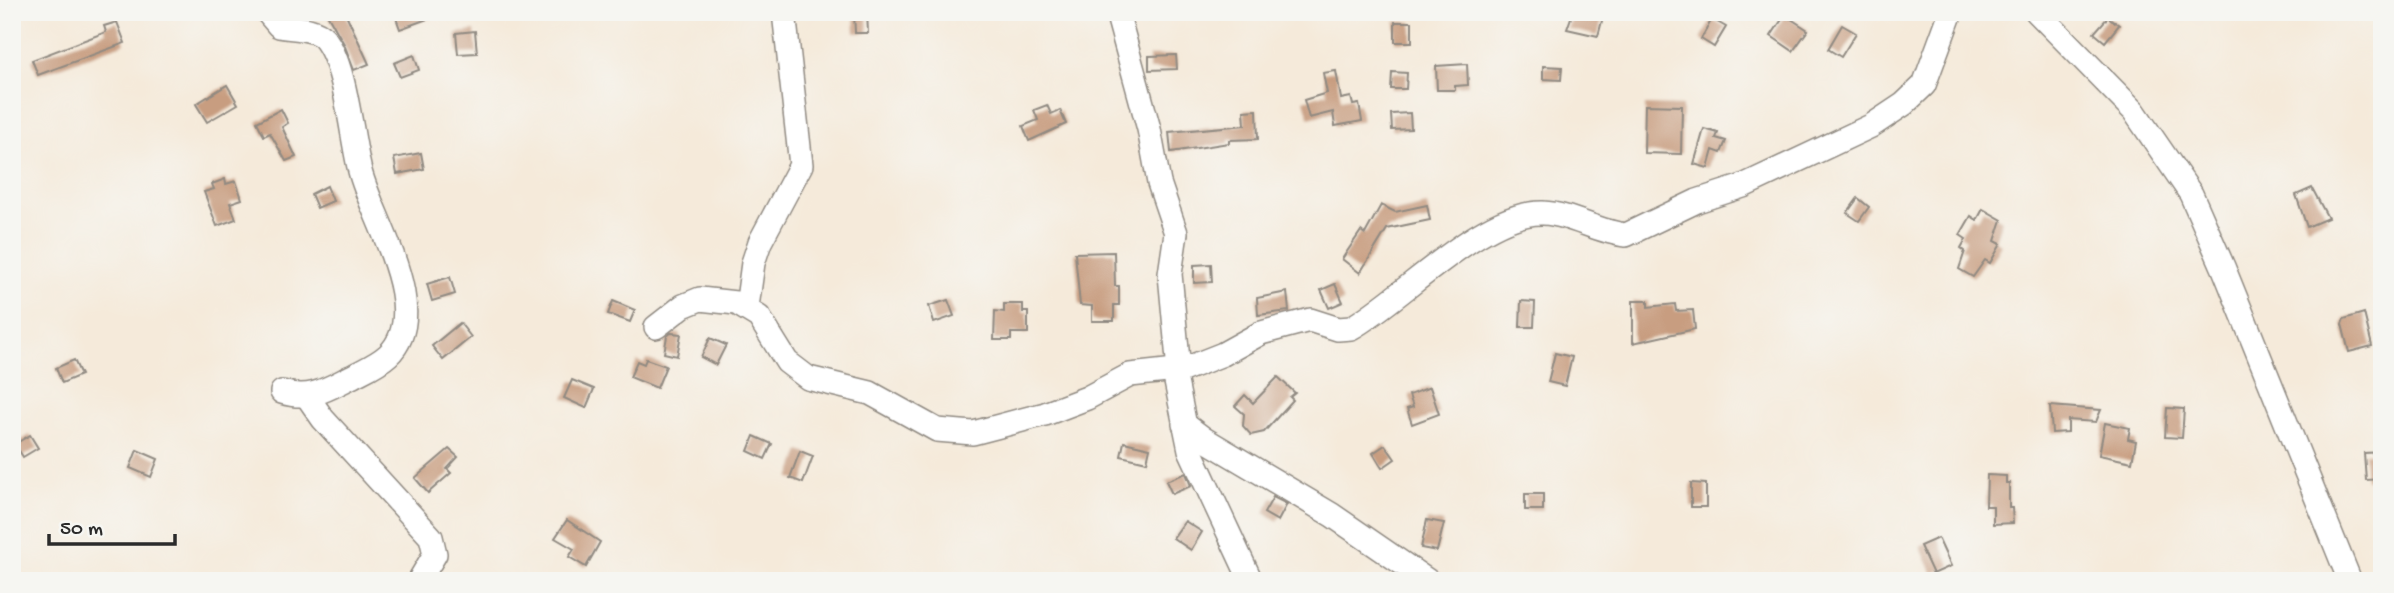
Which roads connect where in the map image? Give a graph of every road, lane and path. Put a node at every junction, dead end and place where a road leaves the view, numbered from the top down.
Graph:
1 (267, 12) edge
2 (784, 12) edge
3 (1117, 12) edge
4 (1951, 12) edge
5 (2037, 12) edge
6 (747, 307) junction
7 (656, 327) dead end
8 (1177, 371) junction
9 (282, 392) dead end
10 (307, 396) junction
11 (1184, 424) junction
12 (419, 581) edge
13 (1251, 581) edge
14 (1428, 581) edge
15 (2350, 581) edge

1 - 10 street
2 - 6 street
3 - 8 street
4 - 8 street
5 - 15 street
6 - 7 street
6 - 8 street
8 - 11 street
9 - 10 street
10 - 12 street
11 - 13 street
11 - 14 street

